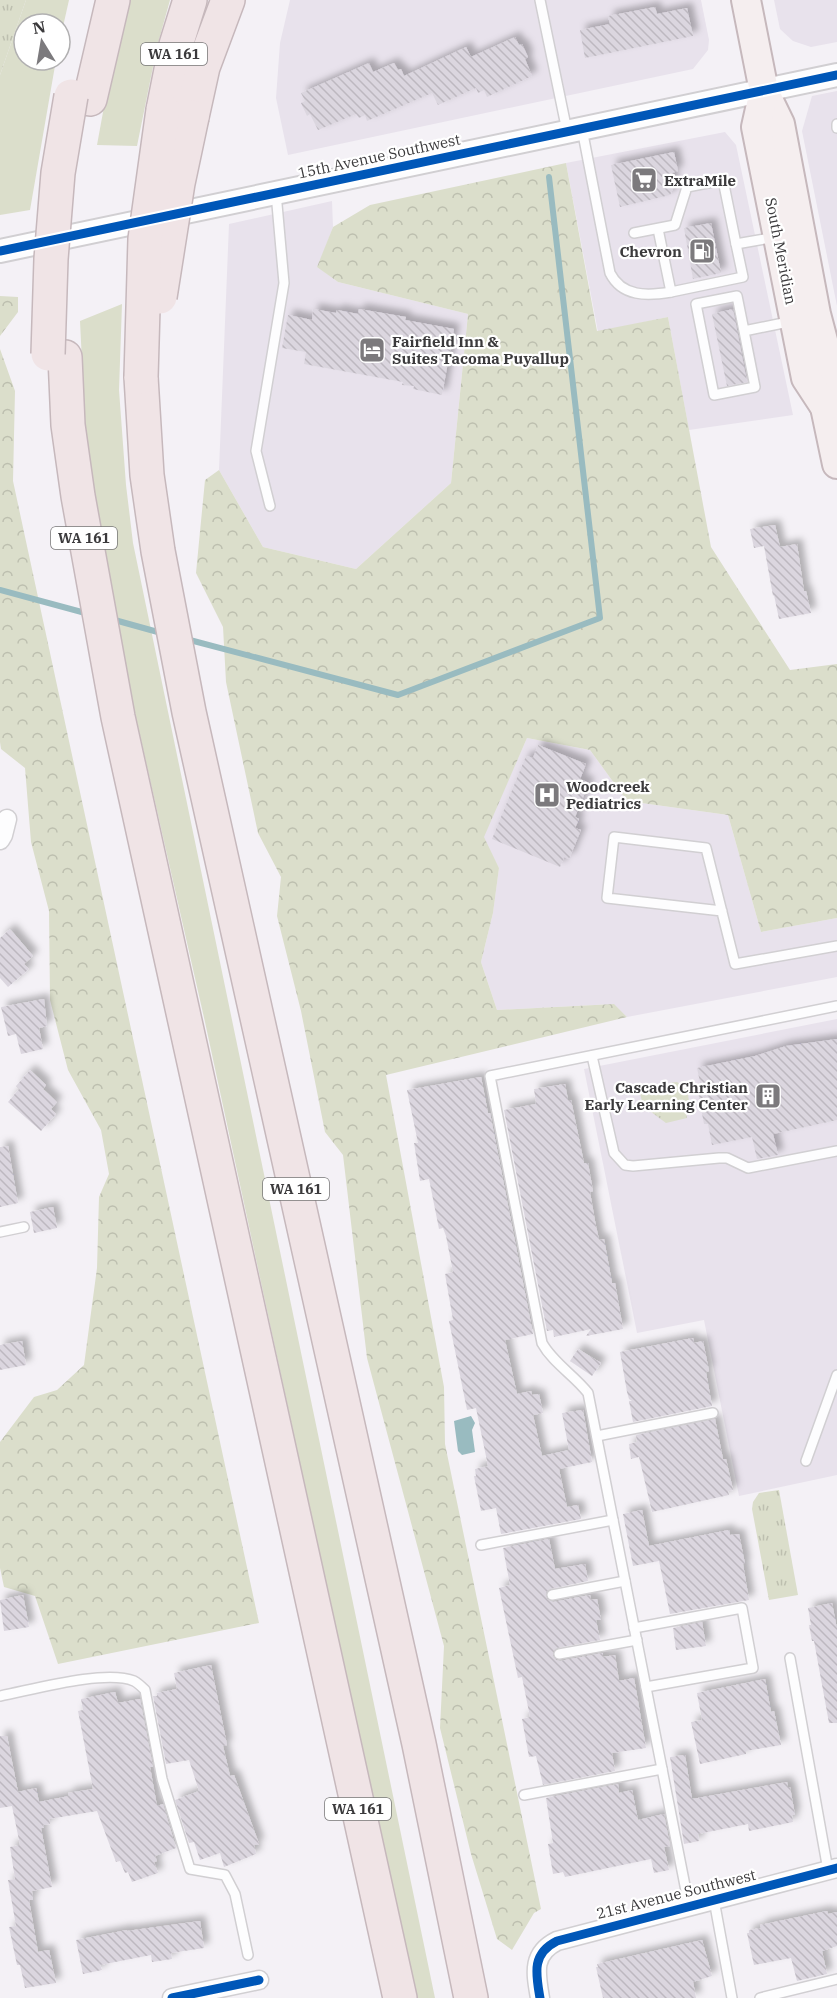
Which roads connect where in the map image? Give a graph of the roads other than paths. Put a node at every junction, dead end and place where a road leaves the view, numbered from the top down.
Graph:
1 (93, 0) edge
2 (113, 0) edge
3 (190, 0) edge
4 (228, 0) edge
5 (540, 0) edge
6 (746, 0) edge
7 (837, 75) edge
8 (764, 91) junction
9 (80, 98) junction
10 (178, 114) junction
11 (574, 130) junction
12 (276, 193) junction
13 (658, 229) junction
14 (634, 233) dead end
15 (778, 237) junction
16 (736, 244) junction
17 (0, 252) edge
18 (671, 291) junction
19 (795, 320) junction
20 (744, 331) junction
21 (833, 367) edge
22 (825, 407) junction
23 (837, 464) edge
24 (270, 506) dead end
25 (7, 819) dead end
26 (0, 840) edge
27 (722, 911) junction
28 (837, 946) edge
29 (837, 1006) edge
30 (592, 1056) junction
31 (837, 1151) edge
32 (24, 1227) dead end
33 (0, 1232) edge
34 (837, 1375) edge
35 (713, 1413) dead end
36 (597, 1436) junction
37 (806, 1461) dead end
38 (613, 1520) junction
39 (481, 1545) dead end
40 (625, 1581) junction
41 (552, 1595) dead end
42 (634, 1628) junction
43 (637, 1640) junction
44 (559, 1654) dead end
45 (790, 1658) dead end
46 (646, 1687) junction
47 (0, 1696) edge
48 (662, 1769) junction
49 (524, 1795) dead end
50 (833, 1869) edge
51 (714, 1900) junction
52 (689, 1906) junction
53 (248, 1955) dead end
54 (259, 1980) dead end
55 (837, 1980) edge
56 (172, 1998) edge
57 (400, 1998) edge
58 (471, 1998) edge
59 (540, 1998) edge
60 (732, 1998) edge
61 (760, 1998) edge

1 - 9 highway
2 - 9 highway, WA 161
3 - 10 highway, WA 161
4 - 10 highway
5 - 11 lane
6 - 8 main road, South Meridian
7 - 8 street, 15th Avenue Southwest
8 - 11 street, 15th Avenue Southwest
8 - 15 main road, South Meridian
8 - 21 main road, South Meridian
9 - 57 highway, WA 161
10 - 58 highway, WA 161, bridge
11 - 12 street, 15th Avenue Southwest
11 - 18 lane
12 - 17 street, 15th Avenue Southwest
12 - 24 lane
13 - 14 lane
13 - 16 lane
13 - 18 lane
15 - 16 lane
15 - 19 main road, South Meridian
16 - 18 lane
19 - 20 lane
19 - 22 main road, South Meridian
20 - 20 lane
21 - 22 main road, South Meridian
22 - 23 main road, South Meridian
25 - 26 street
27 - 27 lane
27 - 28 lane
29 - 30 lane
30 - 31 lane
30 - 36 lane
32 - 33 lane
34 - 37 lane
35 - 36 lane
36 - 38 lane
38 - 39 lane
38 - 40 lane
40 - 41 lane
40 - 42 lane
42 - 43 lane
42 - 46 lane
43 - 44 lane
43 - 46 lane
45 - 50 lane
46 - 48 lane
47 - 53 lane
48 - 49 lane
48 - 52 lane
50 - 51 street, 21st Avenue Southwest
51 - 52 street, 21st Avenue Southwest
51 - 60 lane
52 - 59 street, 21st Avenue Southwest
54 - 56 street
55 - 61 lane

